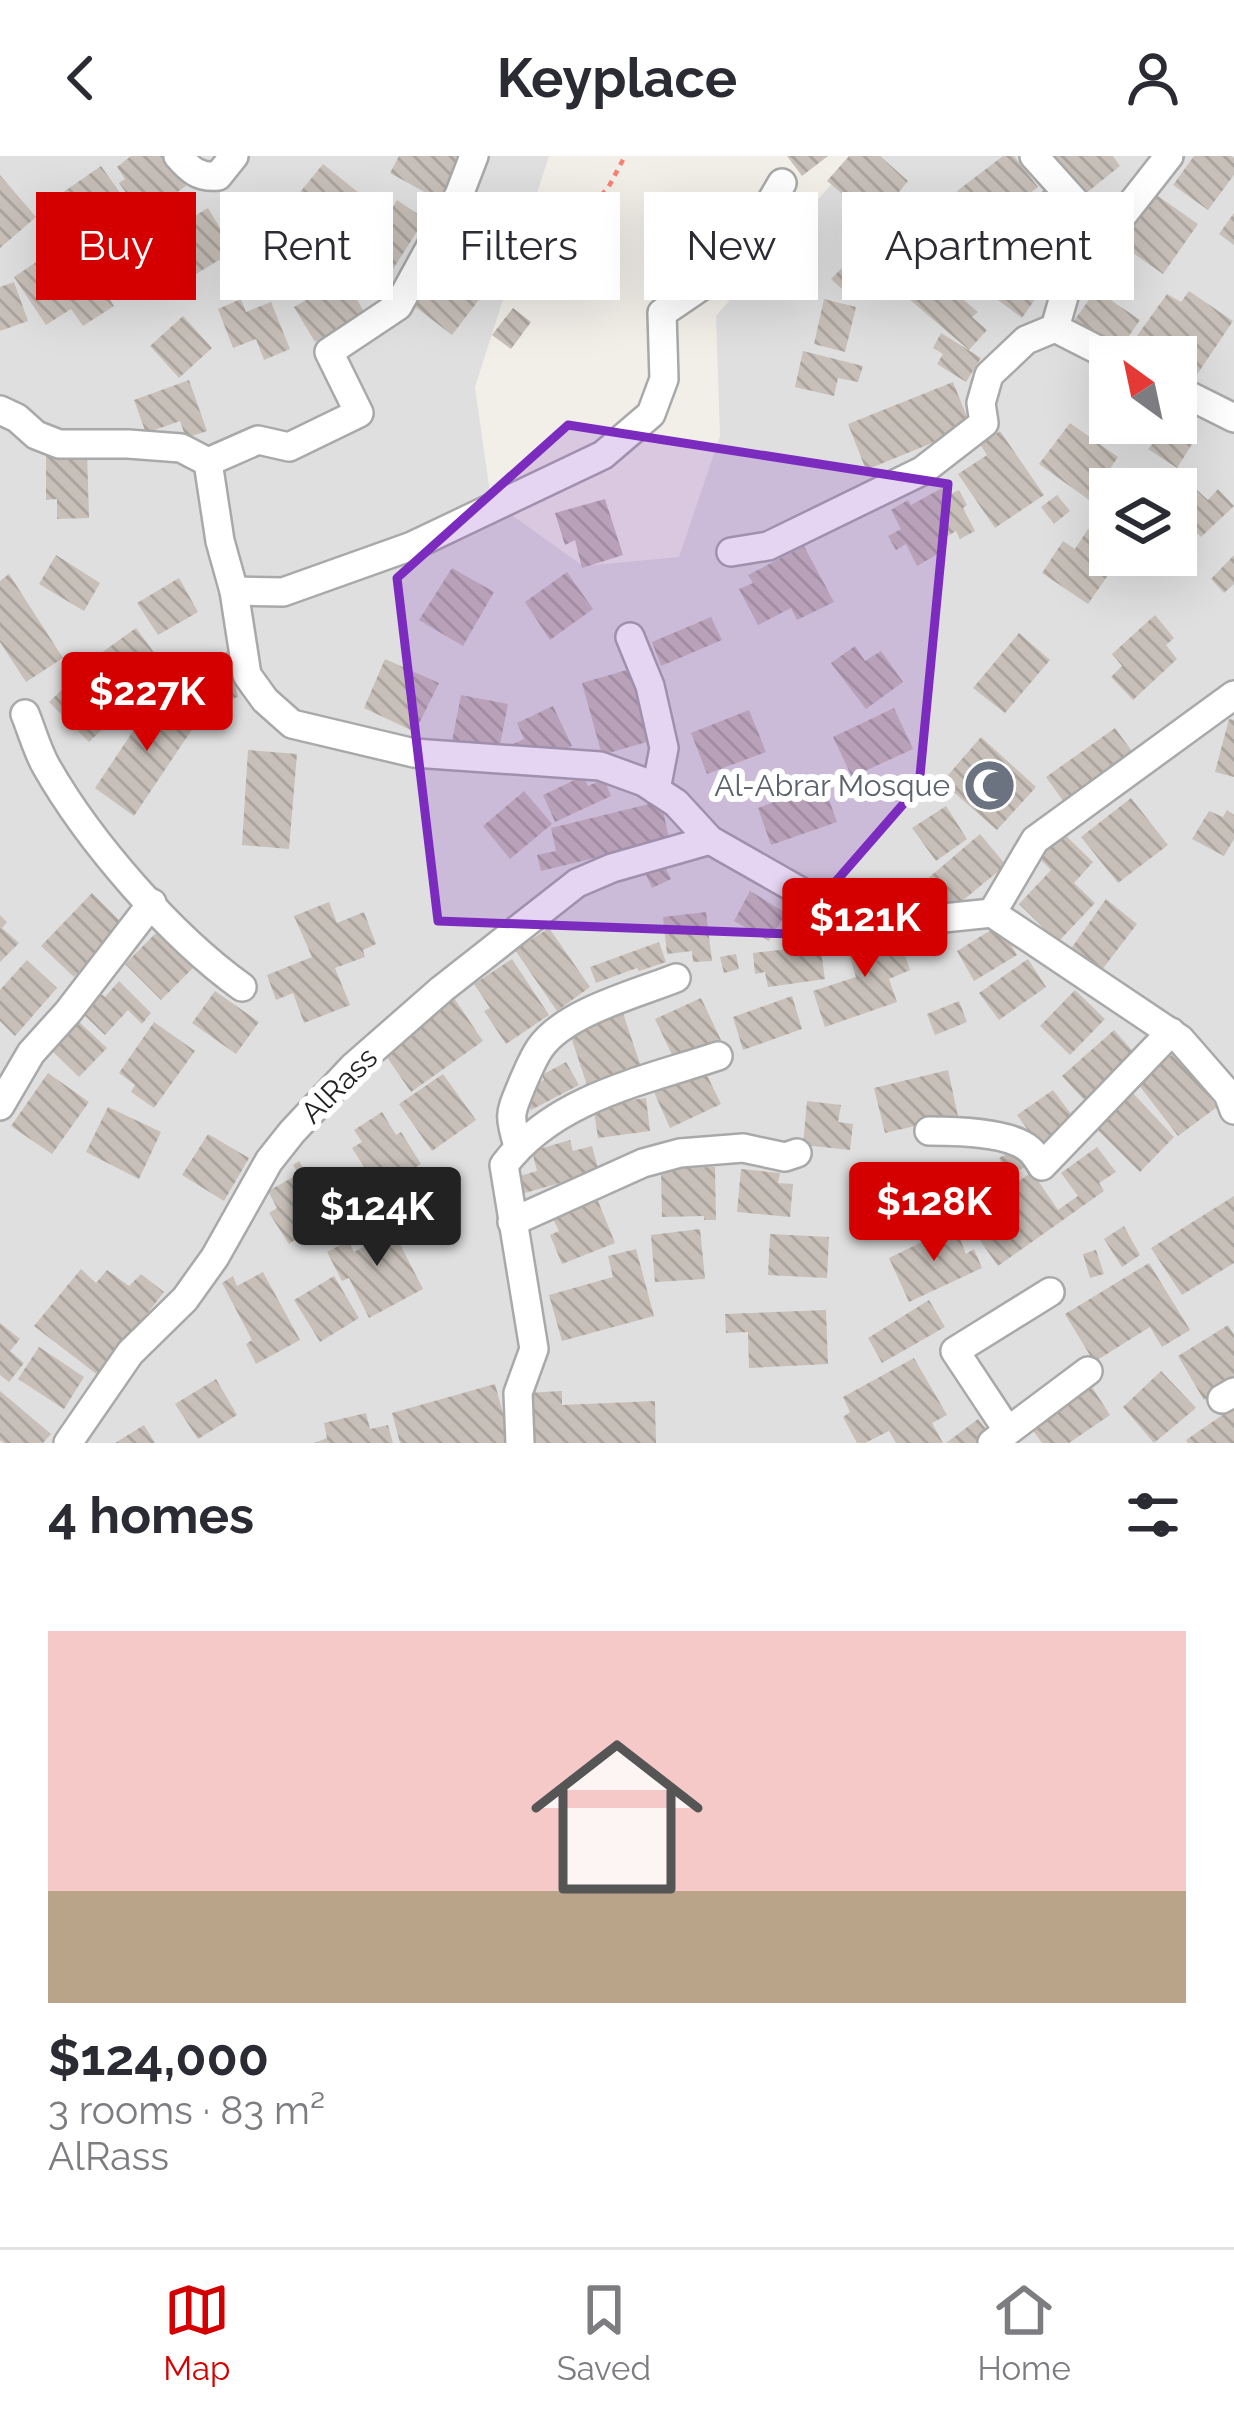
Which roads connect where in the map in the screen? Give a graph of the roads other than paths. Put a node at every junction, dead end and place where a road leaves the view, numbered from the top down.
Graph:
1 (178, 156) edge
2 (234, 156) edge
3 (474, 156) edge
4 (1034, 156) edge
5 (1169, 156) edge
6 (782, 183) dead end
7 (1066, 192) edge
8 (1134, 200) edge
9 (1063, 300) edge
10 (1055, 328) junction
11 (1089, 345) edge
12 (1197, 400) edge
13 (0, 410) edge
14 (1234, 418) edge
15 (208, 462) junction
16 (730, 552) dead end
17 (234, 591) junction
18 (630, 637) dead end
19 (1234, 694) edge
20 (25, 714) dead end
21 (656, 790) junction
22 (710, 840) junction
23 (152, 904) junction
24 (992, 913) junction
25 (676, 978) dead end
26 (242, 987) dead end
27 (1171, 1032) junction
28 (718, 1056) dead end
29 (0, 1106) edge
30 (1234, 1111) edge
31 (929, 1131) dead end
32 (518, 1146) junction
33 (797, 1153) dead end
34 (512, 1222) junction
35 (1050, 1292) dead end
36 (1088, 1371) dead end
37 (1000, 1437) edge
38 (68, 1443) edge
39 (520, 1443) edge

1 - 2 street
3 - 15 street
4 - 7 street
5 - 8 street
6 - 17 street
9 - 10 street
10 - 11 street
10 - 16 street
12 - 14 street
13 - 15 street
15 - 17 street
17 - 21 street
18 - 21 street
19 - 24 street
20 - 23 street
21 - 22 street
22 - 24 street
22 - 38 street, AlRass
23 - 26 street
23 - 29 street
24 - 27 street
25 - 32 street
27 - 30 street
27 - 31 street
28 - 32 street
32 - 34 street
33 - 34 street
34 - 39 street
35 - 37 street
36 - 37 street

